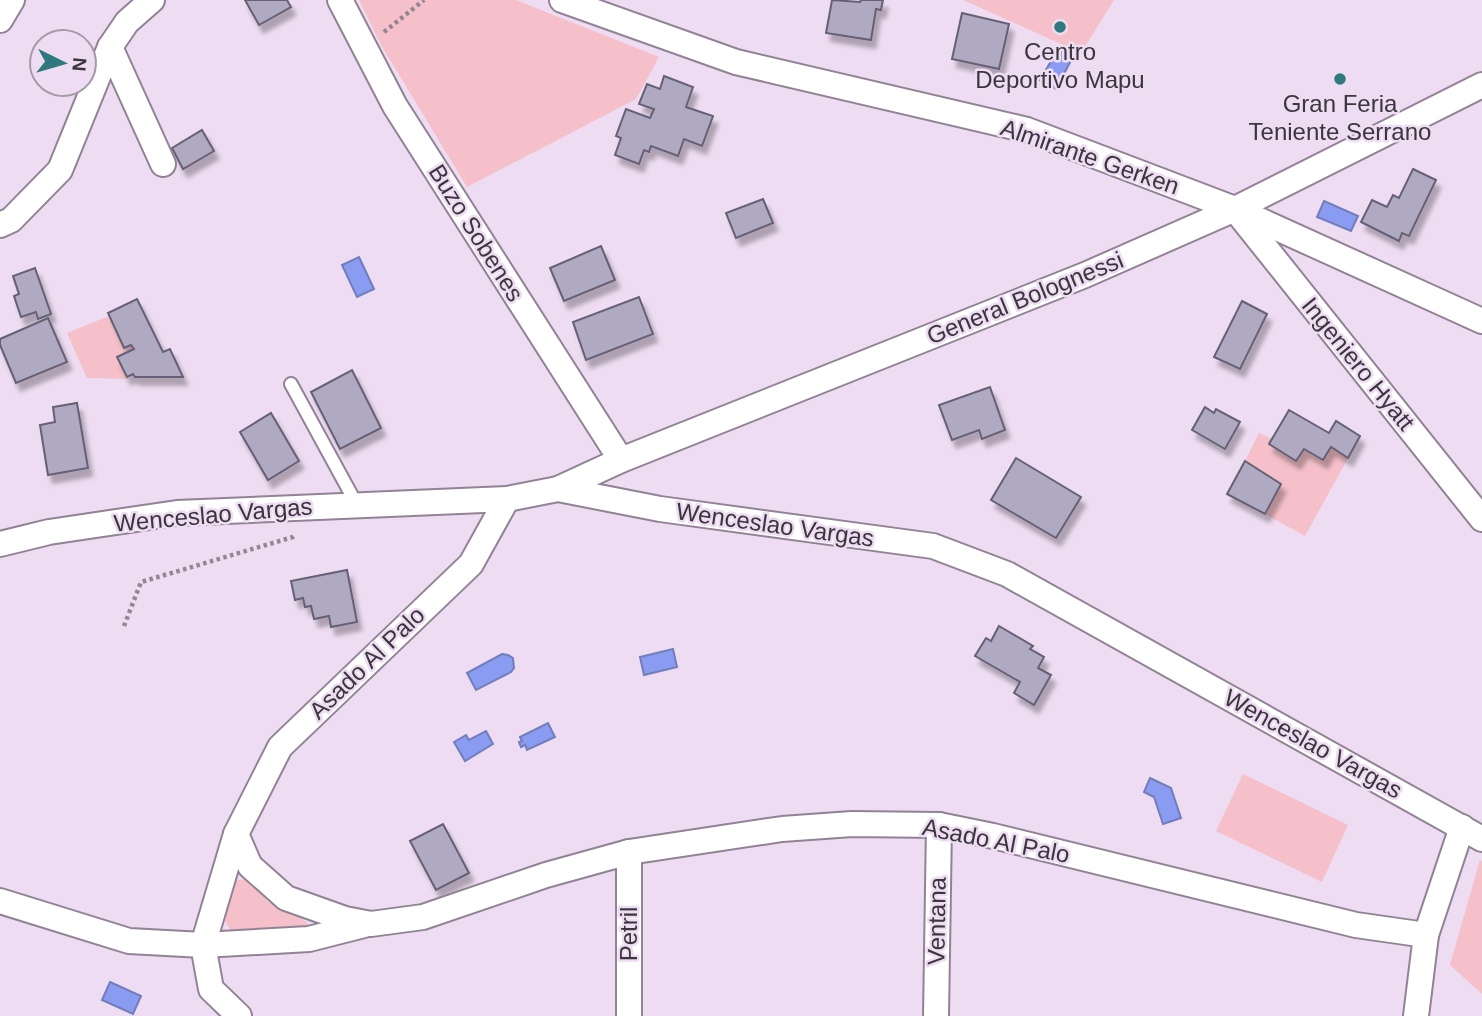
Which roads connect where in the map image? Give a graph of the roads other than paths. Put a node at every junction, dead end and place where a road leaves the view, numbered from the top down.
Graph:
1 (12, 0) edge
2 (152, 0) edge
3 (340, 0) edge
4 (562, 0) edge
5 (0, 20) edge
6 (110, 47) junction
7 (1482, 85) edge
8 (163, 164) dead end
9 (1235, 209) junction
10 (0, 225) edge
11 (1482, 321) edge
12 (291, 384) dead end
13 (621, 460) junction
14 (558, 489) junction
15 (507, 499) junction
16 (357, 505) junction
17 (1482, 519) edge
18 (0, 544) edge
19 (939, 825) junction
20 (1472, 833) edge
21 (236, 834) junction
22 (629, 852) junction
23 (0, 901) edge
24 (371, 923) junction
25 (1426, 935) junction
26 (203, 945) junction
27 (239, 1016) edge
28 (629, 1016) edge
29 (936, 1016) edge
30 (1416, 1016) edge

1 - 5 street
2 - 6 street
3 - 13 street, Buzo Sobenes
4 - 9 street, Almirante Gerken
6 - 8 street
6 - 10 street
7 - 9 street, General Bolognessi
9 - 11 street, Almirante Gerken
9 - 13 street, General Bolognessi
9 - 17 street, Ingeniero Hyatt
12 - 16 lane
13 - 14 street, General Bolognessi
14 - 15 street, Wenceslao Vargas
14 - 20 street, Wenceslao Vargas
15 - 16 street, Wenceslao Vargas
15 - 21 street, Asado Al Palo
16 - 18 street, Wenceslao Vargas
19 - 22 street, Asado Al Palo
19 - 25 street, Asado Al Palo
19 - 29 street, Ventana
20 - 25 street
21 - 24 street, Asado Al Palo
21 - 26 street, Asado Al Palo
22 - 24 street, Asado Al Palo
22 - 28 street, Petril
23 - 26 street, Asado Al Palo
24 - 26 street, Asado Al Palo
25 - 30 street
26 - 27 street

